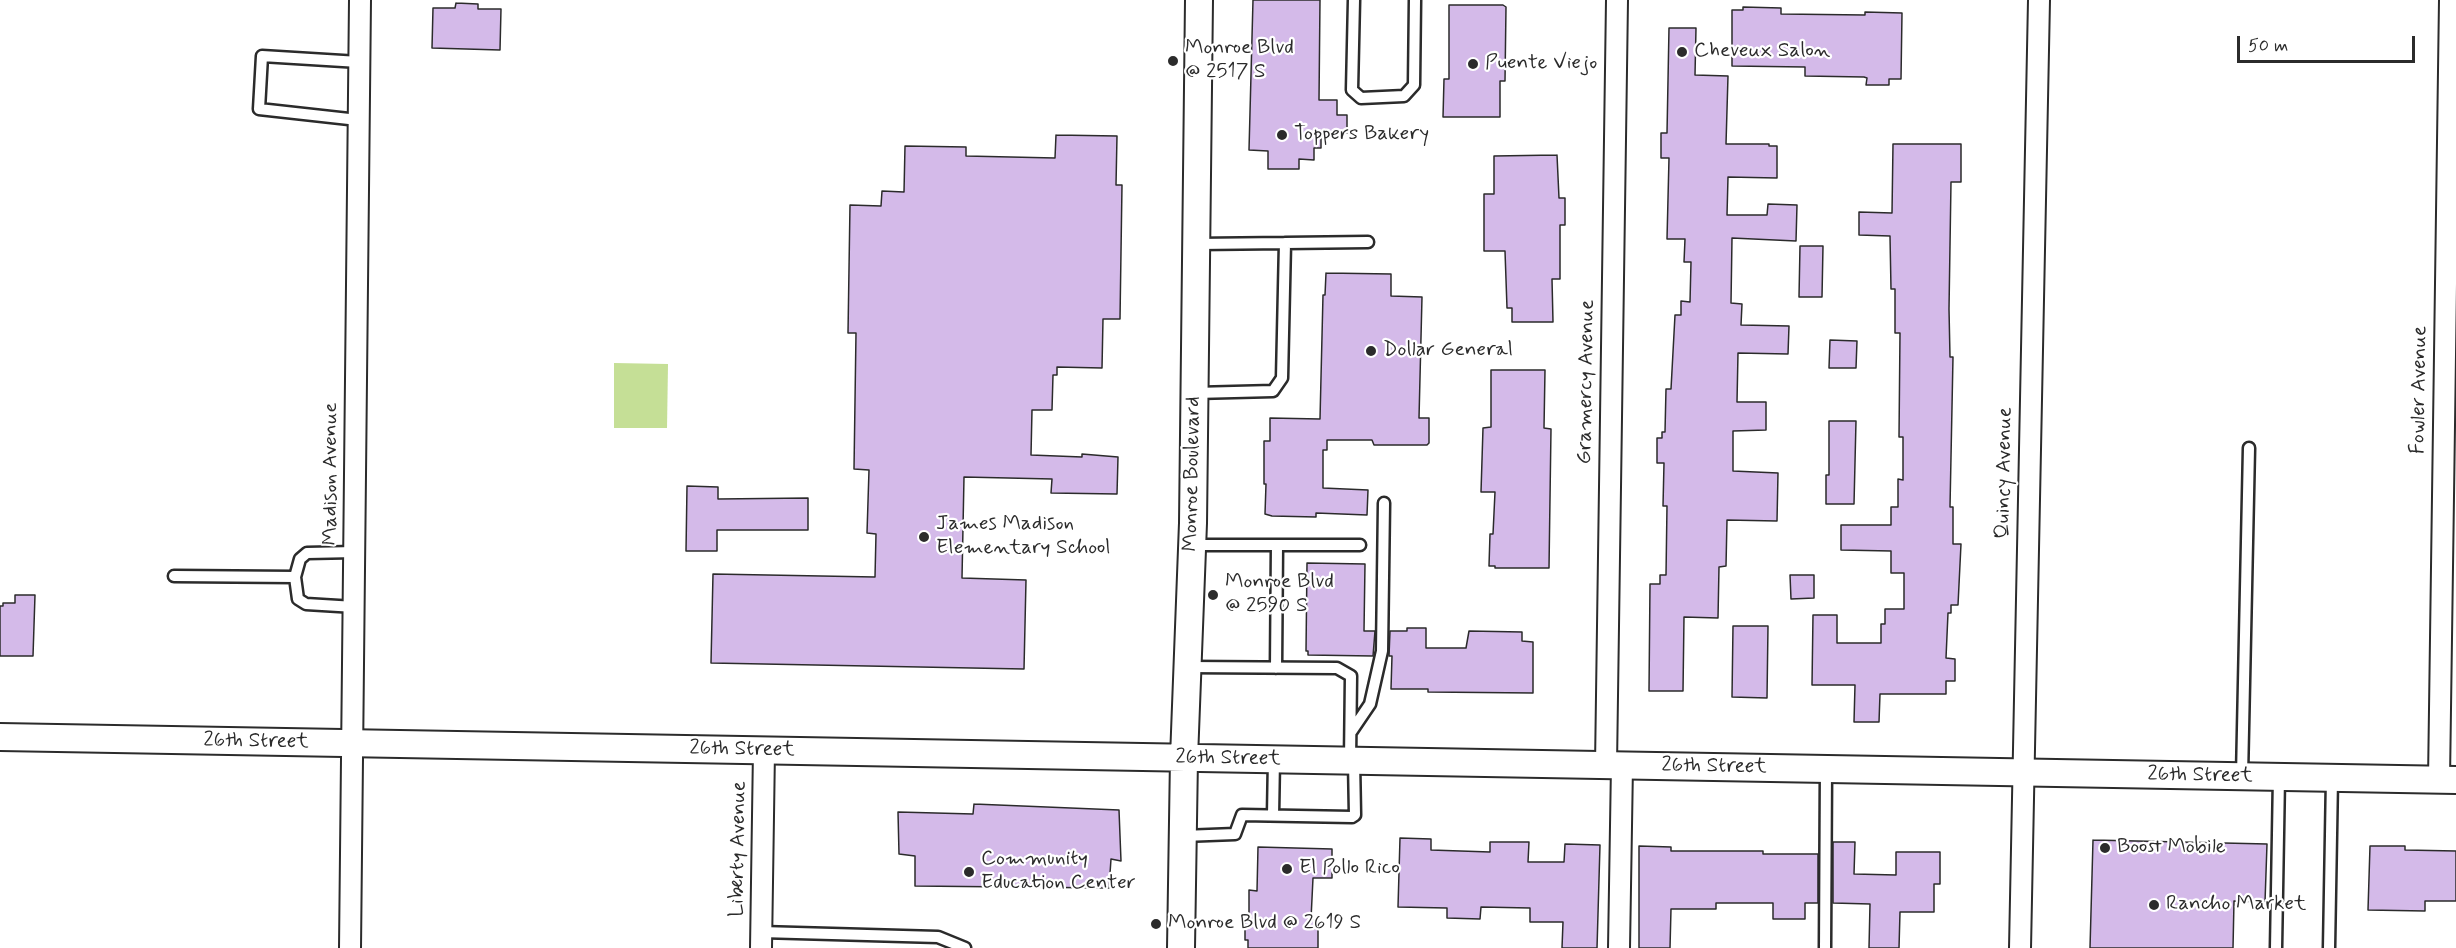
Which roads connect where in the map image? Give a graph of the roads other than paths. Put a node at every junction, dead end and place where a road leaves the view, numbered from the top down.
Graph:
1 (360, 0) edge
2 (1199, 0) edge
3 (1354, 0) edge
4 (1415, 0) edge
5 (1617, 0) edge
6 (2039, 0) edge
7 (2450, 0) edge
8 (359, 62) junction
9 (358, 120) junction
10 (1368, 242) dead end
11 (1284, 243) junction
12 (1196, 244) junction
13 (1194, 393) junction
14 (2249, 448) dead end
15 (1384, 504) dead end
16 (1192, 545) junction
17 (1277, 545) junction
18 (1360, 545) dead end
19 (355, 552) junction
20 (174, 576) dead end
21 (295, 577) junction
22 (355, 607) junction
23 (1187, 667) junction
24 (1276, 668) junction
25 (1351, 732) junction
26 (0, 737) edge
27 (354, 743) junction
28 (764, 750) junction
29 (1184, 758) junction
30 (1274, 759) junction
31 (1352, 761) junction
32 (1614, 765) junction
33 (1826, 769) junction
34 (2022, 772) junction
35 (2242, 776) junction
36 (2279, 777) junction
37 (2332, 778) junction
38 (2447, 780) edge
39 (1273, 815) junction
40 (1183, 836) junction
41 (761, 940) edge
42 (350, 948) edge
43 (965, 948) edge
44 (1181, 948) edge
45 (1619, 948) edge
46 (1825, 948) edge
47 (2019, 948) edge
48 (2276, 948) edge
49 (2329, 948) edge

1 - 8 street, Madison Avenue
2 - 12 street, Monroe Boulevard
3 - 4 lane
5 - 32 street, Gramercy Avenue
6 - 34 street, Quincy Avenue
7 - 38 street, Fowler Avenue
8 - 9 street, Madison Avenue
8 - 9 lane
9 - 19 street, Madison Avenue
10 - 11 lane
11 - 12 lane
11 - 13 lane
12 - 13 street, Monroe Boulevard
13 - 16 street, Monroe Boulevard
14 - 35 lane
15 - 25 lane
16 - 17 lane
16 - 23 street, Monroe Boulevard
17 - 18 lane
17 - 24 lane
19 - 21 lane
19 - 22 street, Madison Avenue
20 - 21 lane
21 - 22 lane
22 - 27 street, Madison Avenue
23 - 24 lane
23 - 29 street, Monroe Boulevard
24 - 25 lane
25 - 31 lane
26 - 27 street, 26th Street
27 - 28 street, 26th Street
27 - 42 street, Madison Avenue
28 - 29 street, 26th Street
28 - 41 street, Liberty Avenue
29 - 30 street, 26th Street
29 - 40 street, Monroe Boulevard
30 - 31 street, 26th Street
30 - 39 lane
31 - 32 street, 26th Street
31 - 39 lane
32 - 33 street, 26th Street
32 - 45 street, Gramercy Avenue
33 - 34 street, 26th Street
33 - 46 lane
34 - 35 street, 26th Street
34 - 47 street, Quincy Avenue
35 - 36 street, 26th Street
36 - 37 street, 26th Street
36 - 48 lane
37 - 38 street, 26th Street
37 - 49 lane
39 - 40 lane
40 - 44 street, Monroe Boulevard
41 - 43 lane

